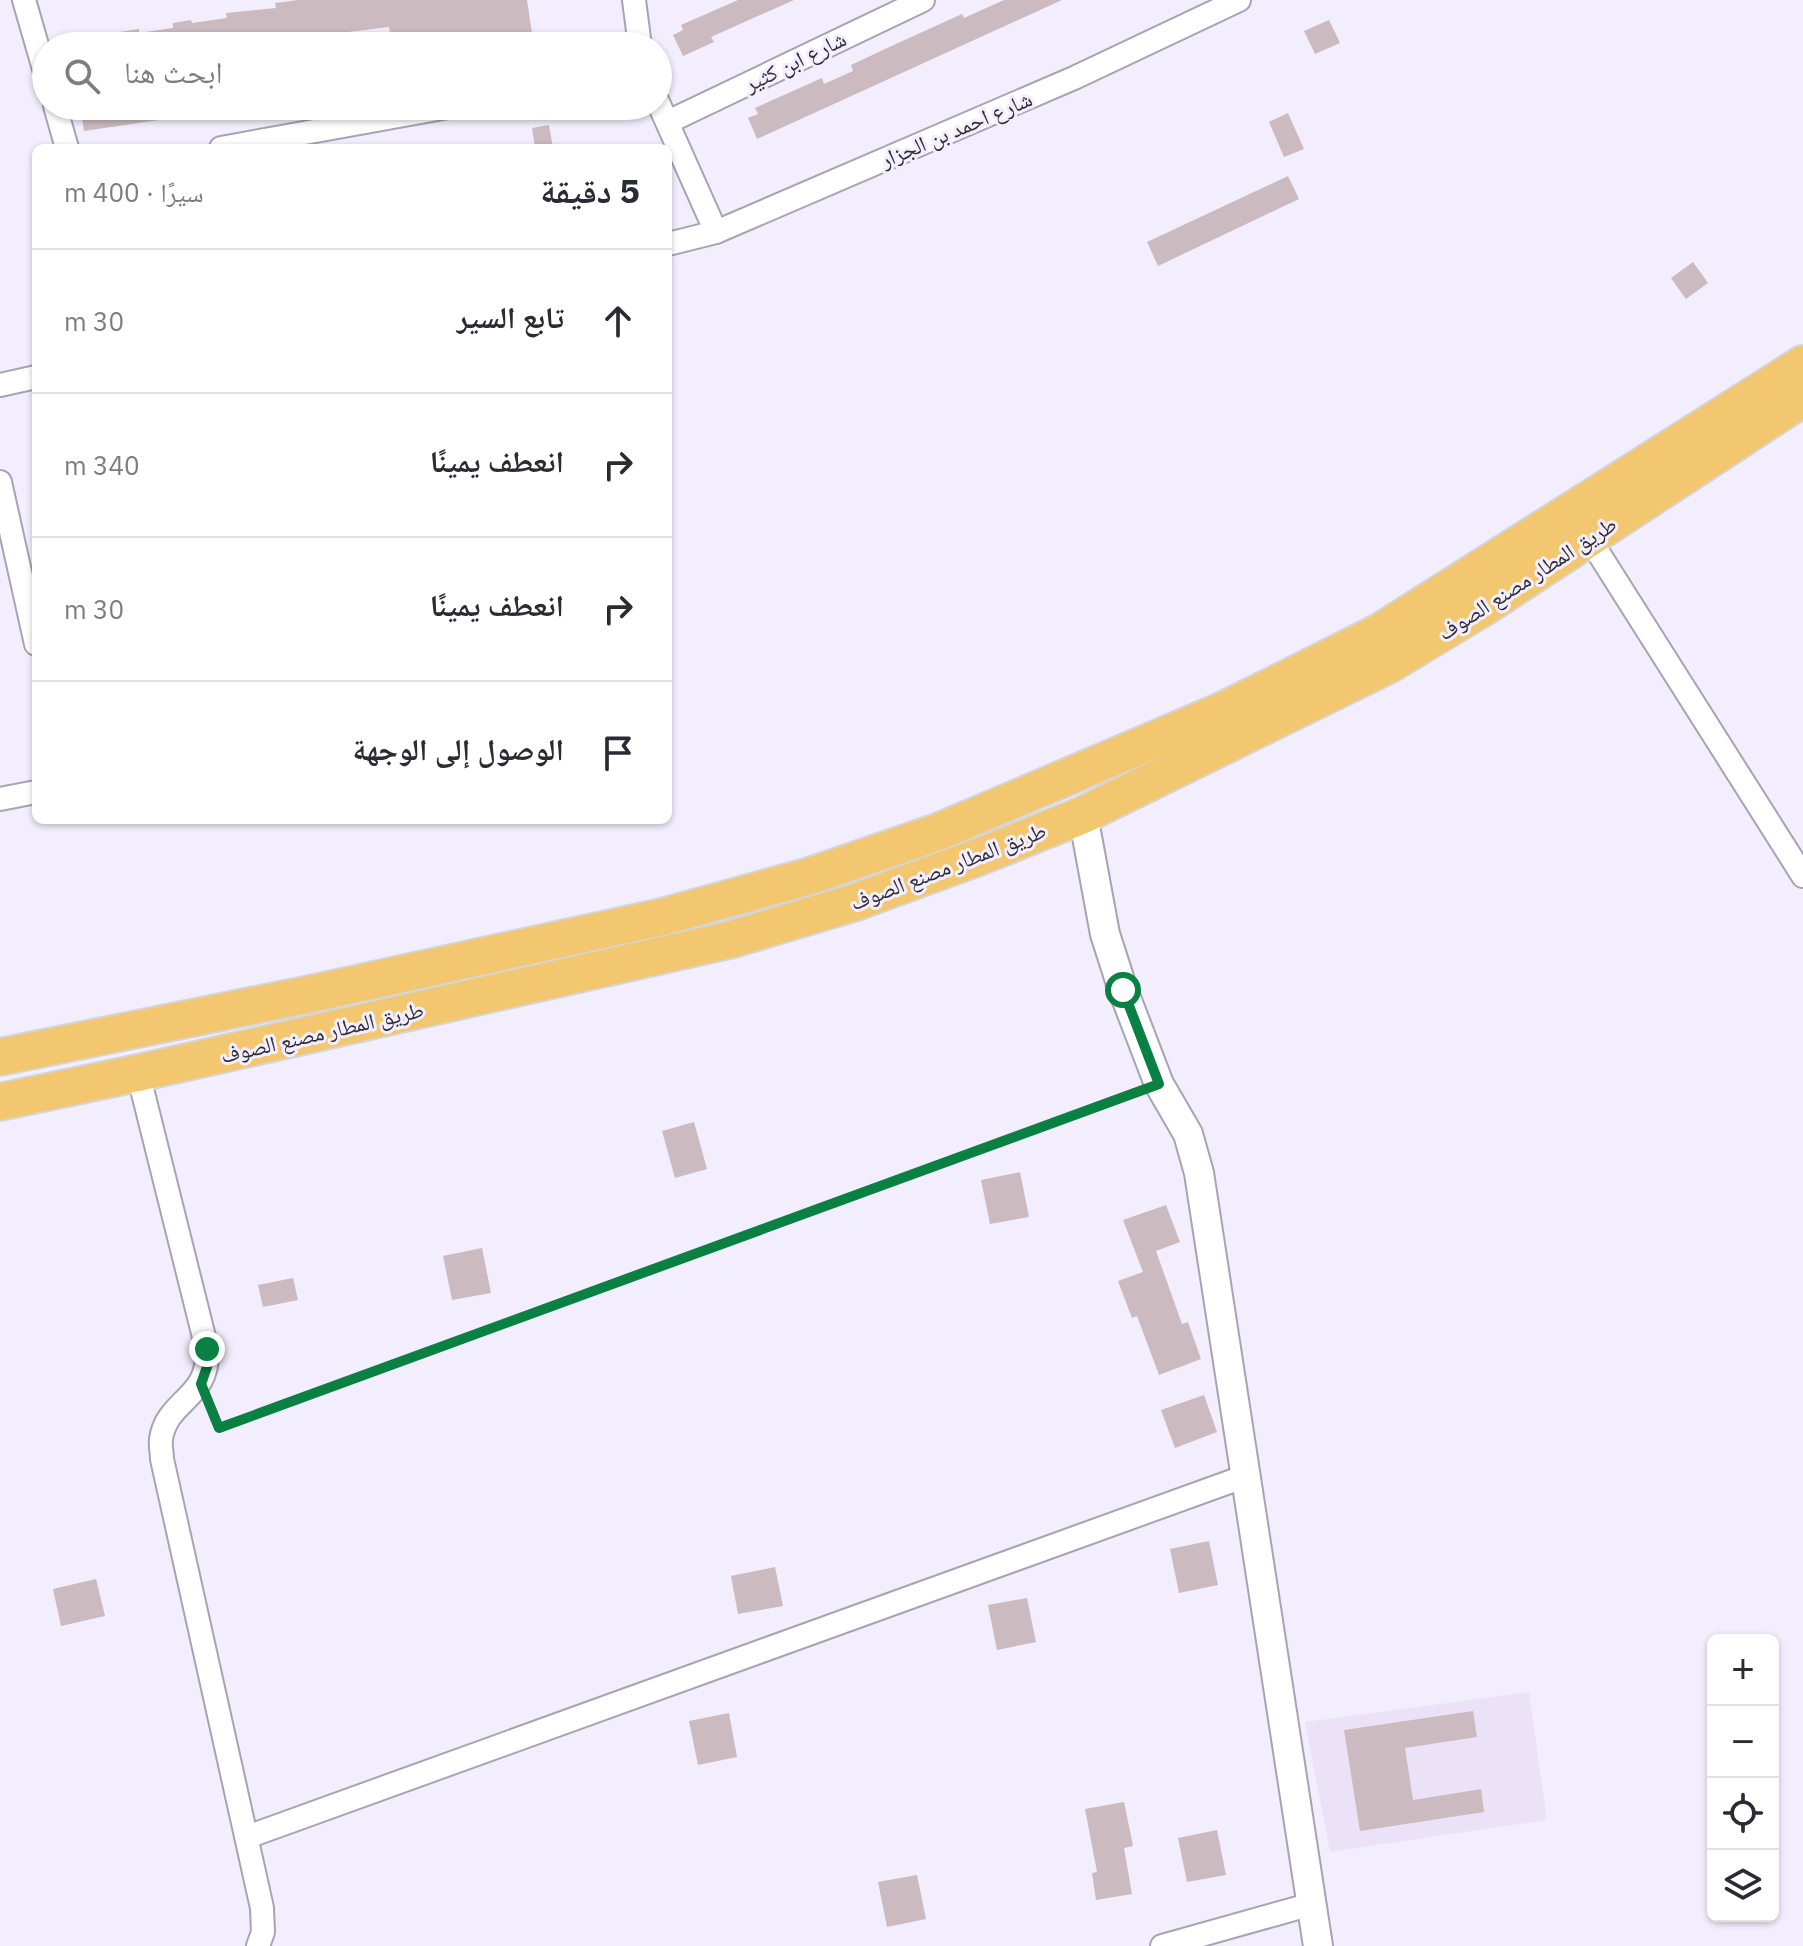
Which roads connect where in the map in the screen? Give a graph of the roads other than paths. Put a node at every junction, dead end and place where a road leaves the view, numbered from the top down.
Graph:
1 (24, 0) edge
2 (634, 0) edge
3 (923, 0) edge
4 (1239, 0) edge
5 (33, 32) edge
6 (638, 32) edge
7 (59, 120) edge
8 (376, 120) edge
9 (668, 122) joint
10 (66, 144) edge
11 (243, 144) edge
12 (716, 232) junction
13 (672, 243) edge
14 (1803, 364) edge
15 (32, 378) edge
16 (0, 385) edge
17 (1786, 398) edge
18 (0, 482) edge
19 (1589, 538) junction
20 (32, 626) edge
21 (32, 793) edge
22 (0, 799) edge
23 (1083, 815) junction
24 (1803, 876) edge
25 (0, 1057) edge
26 (138, 1073) junction
27 (0, 1102) edge
28 (1246, 1476) junction
29 (247, 1837) junction
30 (1312, 1904) junction
31 (258, 1946) edge
32 (1162, 1946) edge
33 (1318, 1946) edge

1 - 5 street
2 - 6 street
3 - 9 street, شارع ابن كثير
4 - 12 street, شارع احمد بن الجزار
7 - 10 street
8 - 11 street
9 - 12 street
12 - 13 street, شارع احمد بن الجزار
14 - 17 highway, طريق المطار مصنع الصوف
15 - 16 street
17 - 19 highway, طريق المطار مصنع الصوف
17 - 25 highway, طريق المطار مصنع الصوف
18 - 20 street
19 - 23 highway, طريق المطار مصنع الصوف
19 - 24 street
21 - 22 street
23 - 26 highway, طريق المطار مصنع الصوف
23 - 28 street
26 - 27 highway, طريق المطار مصنع الصوف
26 - 29 street
28 - 29 street
28 - 30 street
29 - 31 street
30 - 32 street
30 - 33 street

